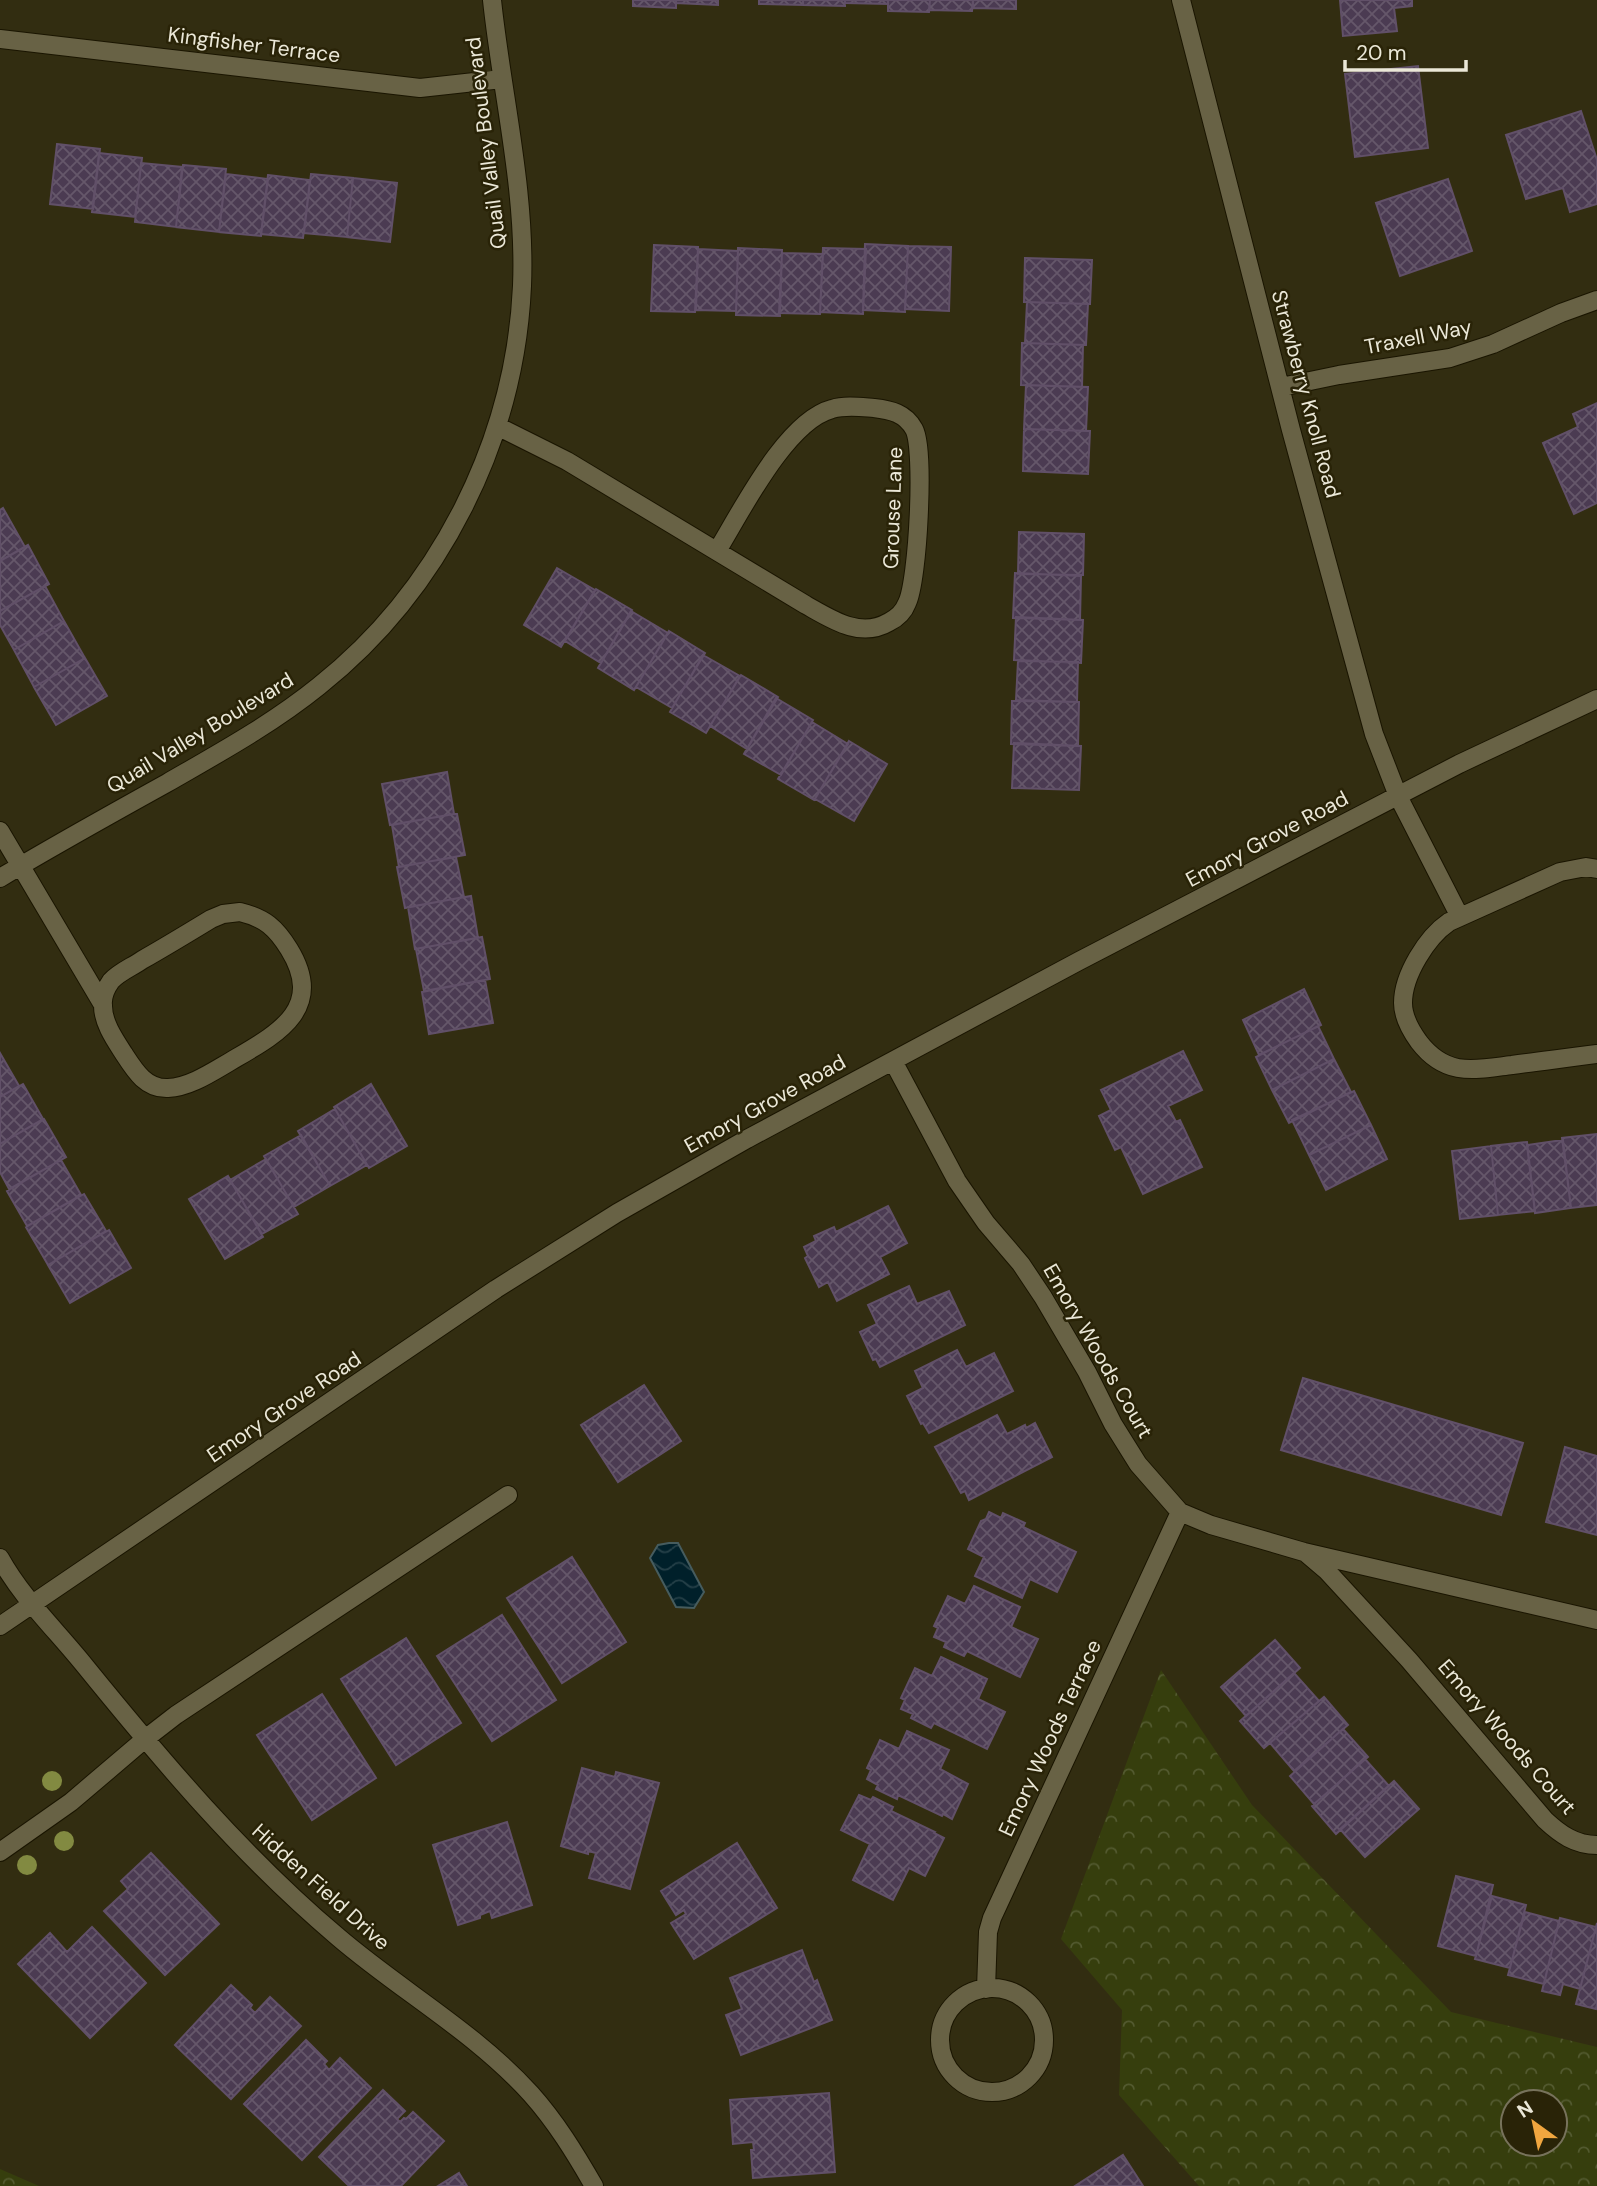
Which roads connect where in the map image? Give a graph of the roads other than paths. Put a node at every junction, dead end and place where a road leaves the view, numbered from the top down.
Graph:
1 (492, 0) edge
2 (1181, 0) edge
3 (0, 39) edge
4 (502, 79) junction
5 (1597, 300) edge
6 (1281, 387) junction
7 (497, 426) junction
8 (717, 551) junction
9 (1597, 699) edge
10 (1398, 796) junction
11 (0, 831) edge
12 (20, 866) junction
13 (1597, 869) edge
14 (0, 877) edge
15 (1460, 916) junction
16 (103, 1005) junction
17 (1597, 1054) edge
18 (892, 1061) junction
19 (508, 1495) dead end
20 (1180, 1512) junction
21 (1304, 1552) junction
22 (0, 1558) edge
23 (33, 1604) junction
24 (1597, 1620) edge
25 (0, 1626) edge
26 (145, 1739) junction
27 (1597, 1845) edge
28 (0, 1852) edge
29 (986, 1989) junction
30 (594, 2186) edge

1 - 4 street, Quail Valley Boulevard
2 - 6 street, Strawberry Knoll Road
3 - 4 street, Kingfisher Terrace
4 - 7 street, Quail Valley Boulevard
5 - 6 street, Traxell Way
6 - 10 street, Strawberry Knoll Road
7 - 8 street, Grouse Lane
7 - 12 street, Quail Valley Boulevard
8 - 8 street, Grouse Lane
9 - 10 street, Emory Grove Road
10 - 15 street, Strawberry Knoll Road
10 - 18 street, Emory Grove Road
11 - 12 street
12 - 14 street, Quail Valley Boulevard
12 - 16 street
13 - 15 street
15 - 17 street
16 - 16 street
18 - 20 street, Emory Woods Court
18 - 23 street, Emory Grove Road
19 - 26 street
20 - 21 street, Emory Woods Court
20 - 29 street, Emory Woods Terrace
21 - 24 street, Emory Woods Court
21 - 27 street, Emory Woods Court
22 - 23 street, Hidden Field Drive
23 - 25 street, Emory Grove Road
23 - 26 street, Hidden Field Drive
26 - 28 street
26 - 30 street, Hidden Field Drive
29 - 29 street

